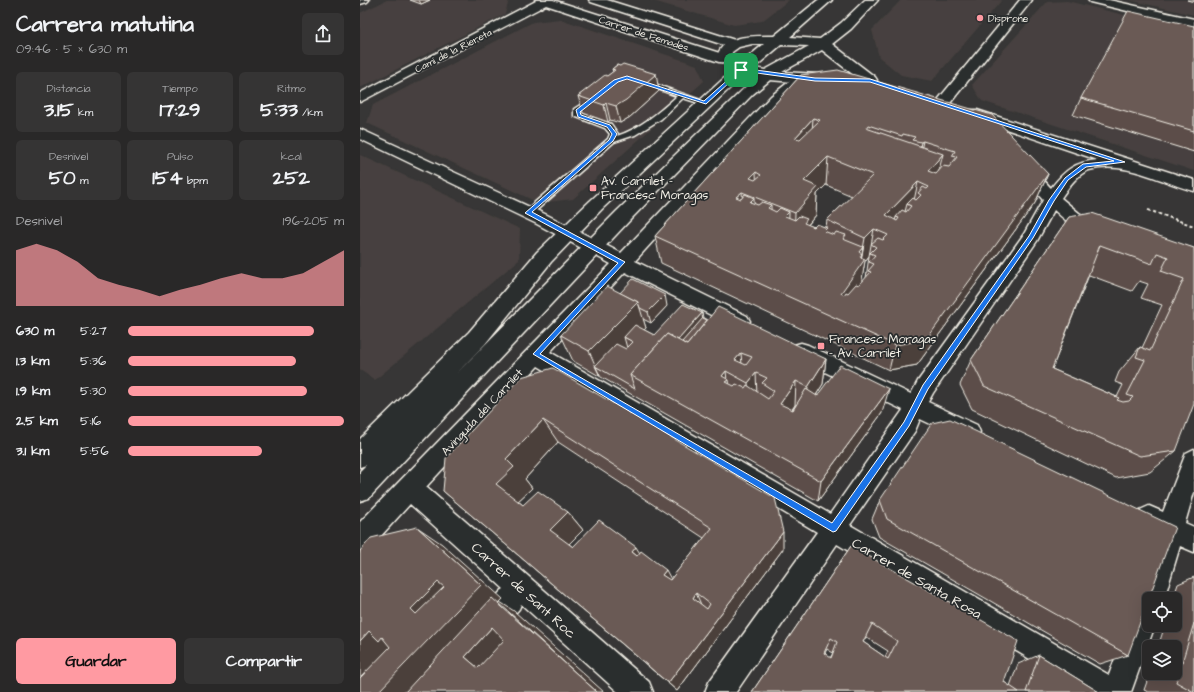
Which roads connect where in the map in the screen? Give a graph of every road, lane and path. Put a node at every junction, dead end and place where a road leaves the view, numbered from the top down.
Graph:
1 (363, 0) edge
2 (595, 0) edge
3 (826, 0) edge
4 (872, 0) edge
5 (1026, 0) edge
6 (1094, 0) edge
7 (543, 1) edge
8 (360, 2) edge
9 (1194, 23) edge
10 (780, 40) junction
11 (734, 44) junction
12 (823, 44) junction
13 (844, 59) junction
14 (724, 60) junction
15 (741, 70) junction
16 (768, 74) junction
17 (810, 79) junction
18 (638, 80) edge
19 (870, 80) junction
20 (885, 85) edge
21 (599, 94) edge
22 (858, 94) edge
23 (682, 95) junction
24 (360, 98) edge
25 (928, 99) edge
26 (705, 103) junction
27 (942, 104) junction
28 (360, 133) edge
29 (611, 140) junction
30 (1016, 160) edge
31 (1122, 162) junction
32 (1194, 186) edge
33 (1051, 200) junction
34 (1148, 210) dead end
35 (528, 213) junction
36 (1194, 226) edge
37 (567, 234) junction
38 (1112, 237) edge
39 (593, 247) junction
40 (622, 262) junction
41 (755, 328) edge
42 (784, 342) edge
43 (536, 354) junction
44 (916, 406) junction
45 (987, 441) edge
46 (362, 451) edge
47 (1194, 460) edge
48 (410, 488) junction
49 (360, 489) edge
50 (1131, 509) edge
51 (833, 528) junction
52 (1172, 529) junction
53 (360, 540) edge
54 (1194, 540) edge
55 (1154, 592) edge
56 (510, 600) dead end
57 (1142, 623) edge
58 (473, 640) edge
59 (638, 692) edge
60 (719, 692) edge
61 (1112, 692) edge
62 (1117, 692) edge

1 - 8 street
2 - 11 street
3 - 10 main road
4 - 12 main road
5 - 27 street
6 - 9 street
7 - 14 street, Carrer de Femades
7 - 24 street, Camí de la Riereta
10 - 11 main road
10 - 12 main road
10 - 15 main road
11 - 14 main road
12 - 13 main road
12 - 16 main road
13 - 17 main road
13 - 19 main road
14 - 15 main road
15 - 16 main road
15 - 26 main road
16 - 17 main road
16 - 39 main road
17 - 19 main road
17 - 22 street
17 - 40 street, Avinguda del Carrilet
18 - 23 lane
19 - 20 street
21 - 29 lane
23 - 26 lane
23 - 29 lane
25 - 27 street
26 - 37 main road
27 - 31 street
28 - 35 street
29 - 35 lane
30 - 33 street
31 - 32 street
31 - 33 street
33 - 38 street
33 - 44 street
34 - 36 path
35 - 37 street
37 - 39 street
37 - 46 main road
39 - 40 street
39 - 49 main road
40 - 41 street
40 - 43 street, Avinguda del Carrilet
42 - 44 street
43 - 48 street, Avinguda del Carrilet
43 - 51 street, Carrer de Santa Rosa
44 - 45 street
44 - 51 street
47 - 52 street
48 - 53 street, Avinguda del Carrilet
48 - 59 street, Carrer de Sant Roc
50 - 52 street
51 - 60 street
51 - 61 street, Carrer de Santa Rosa
52 - 54 street
52 - 55 street
56 - 58 street
57 - 62 street

